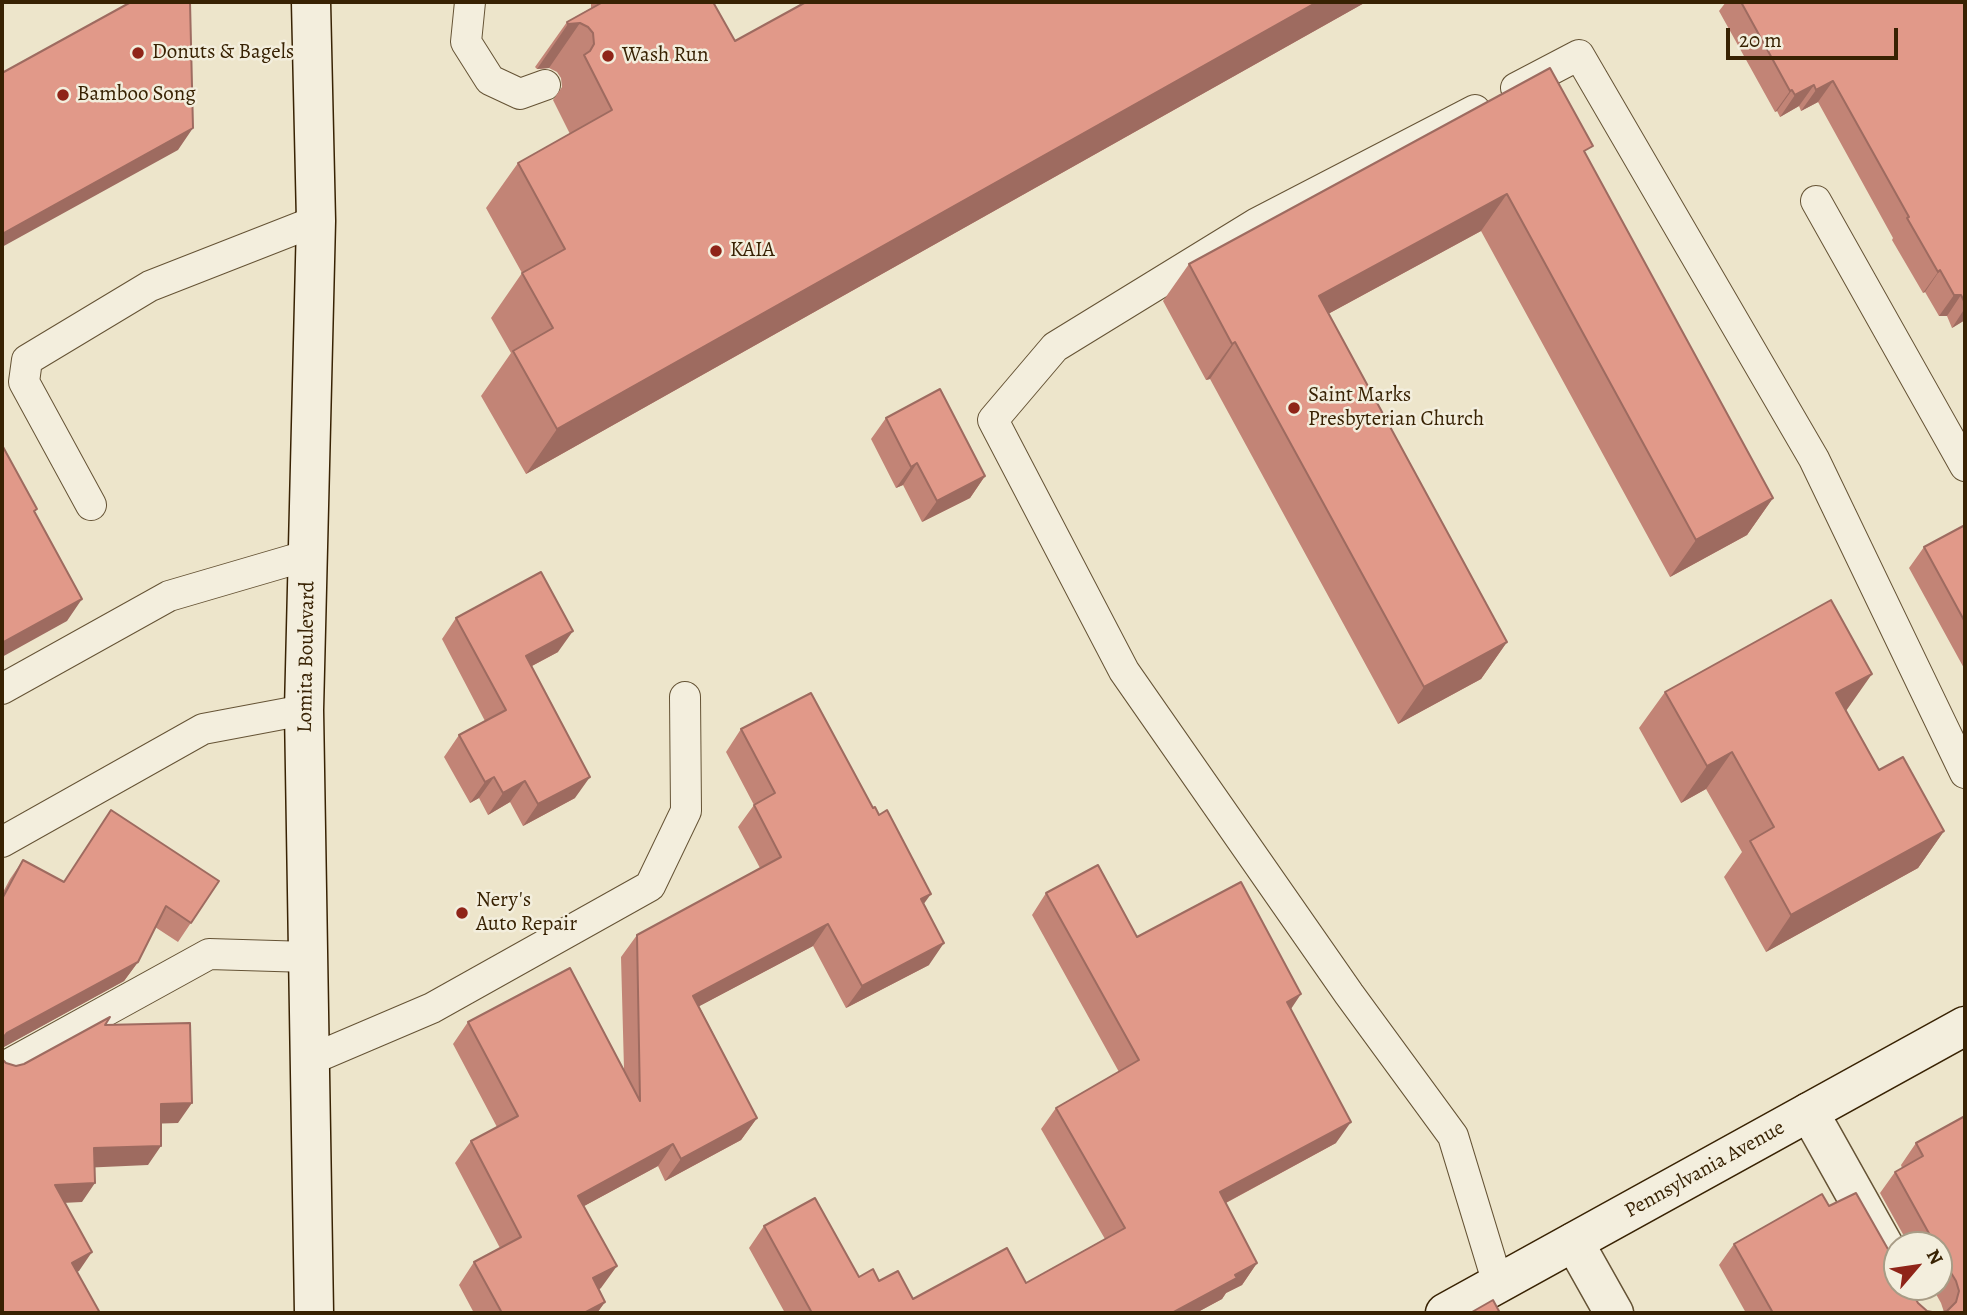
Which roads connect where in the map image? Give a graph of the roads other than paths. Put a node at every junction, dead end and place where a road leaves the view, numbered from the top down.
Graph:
1 (312, 2) edge
2 (469, 3) edge
3 (545, 85) dead end
4 (1815, 201) dead end
5 (316, 222) junction
6 (1965, 466) edge
7 (91, 505) dead end
8 (309, 555) junction
9 (2, 690) edge
10 (685, 697) dead end
11 (304, 710) junction
12 (1965, 774) edge
13 (2, 842) edge
14 (308, 957) junction
15 (1965, 1026) edge
16 (310, 1060) junction
17 (2, 1068) edge
18 (1809, 1112) junction
19 (1574, 1242) junction
20 (1883, 1243) edge
21 (1498, 1284) junction
22 (314, 1313) edge
23 (1445, 1313) edge
24 (1614, 1313) edge

1 - 5 main road, Lomita Boulevard
2 - 3 lane
4 - 6 lane
5 - 7 lane
5 - 8 main road, Lomita Boulevard
8 - 9 lane
8 - 11 main road, Lomita Boulevard
10 - 16 lane
11 - 13 lane
11 - 14 main road, Lomita Boulevard
12 - 21 lane
14 - 16 main road, Lomita Boulevard
14 - 17 lane
15 - 18 main road, Pennsylvania Avenue
16 - 22 main road, Lomita Boulevard
18 - 19 main road, Pennsylvania Avenue
18 - 20 main road
19 - 21 main road, Pennsylvania Avenue
19 - 24 main road
21 - 23 main road, Pennsylvania Avenue

